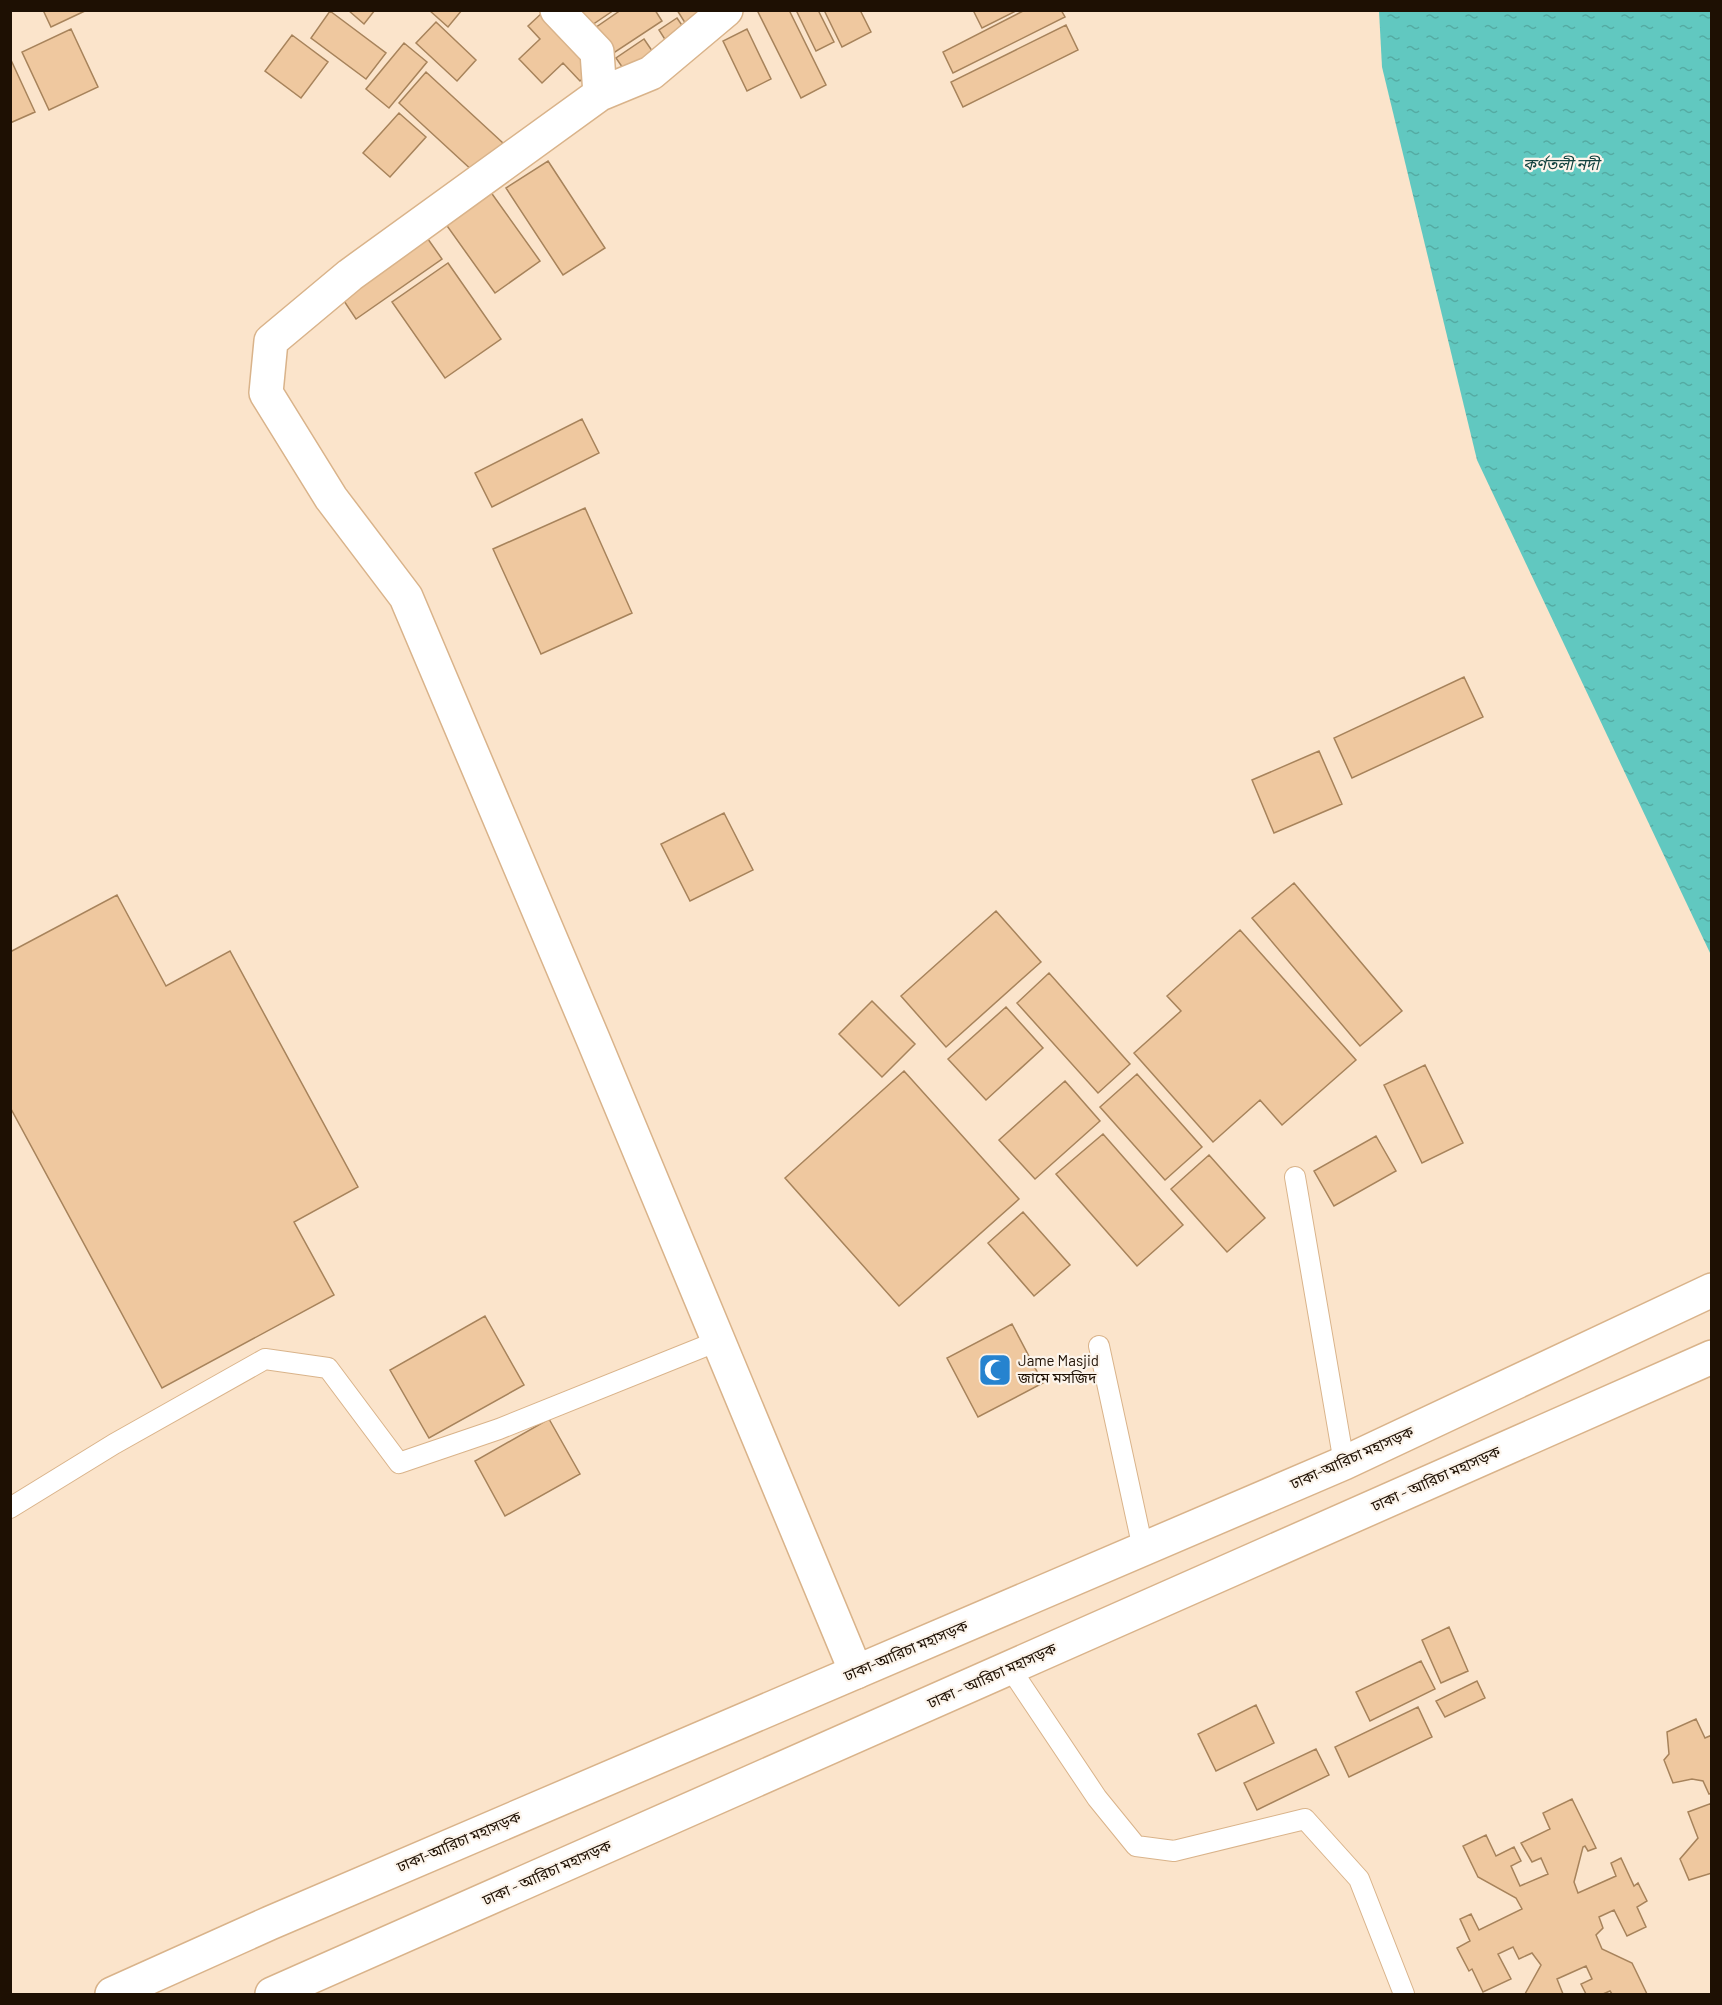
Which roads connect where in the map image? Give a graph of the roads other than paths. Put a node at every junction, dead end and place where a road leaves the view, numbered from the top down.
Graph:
1 (556, 10) edge
2 (726, 10) edge
3 (600, 94) junction
4 (1295, 1177) dead end
5 (1703, 1293) edge
6 (718, 1341) junction
7 (1099, 1346) dead end
8 (1712, 1357) edge
9 (1344, 1463) junction
10 (10, 1508) edge
11 (1143, 1549) junction
12 (1010, 1668) junction
13 (856, 1672) junction
14 (112, 1995) edge
15 (272, 1995) edge
16 (1404, 1995) edge

1 - 3 main road
2 - 3 main road
3 - 6 main road
4 - 9 lane
5 - 9 main road, ঢাকা-আরিচা মহাসড়ক
6 - 10 lane
6 - 13 main road
7 - 11 lane
8 - 12 main road, ঢাকা - আরিচা মহাসড়ক
9 - 11 main road, ঢাকা-আরিচা মহাসড়ক
11 - 13 main road, ঢাকা-আরিচা মহাসড়ক
12 - 15 main road, ঢাকা - আরিচা মহাসড়ক
12 - 16 lane
13 - 14 main road, ঢাকা-আরিচা মহাসড়ক

